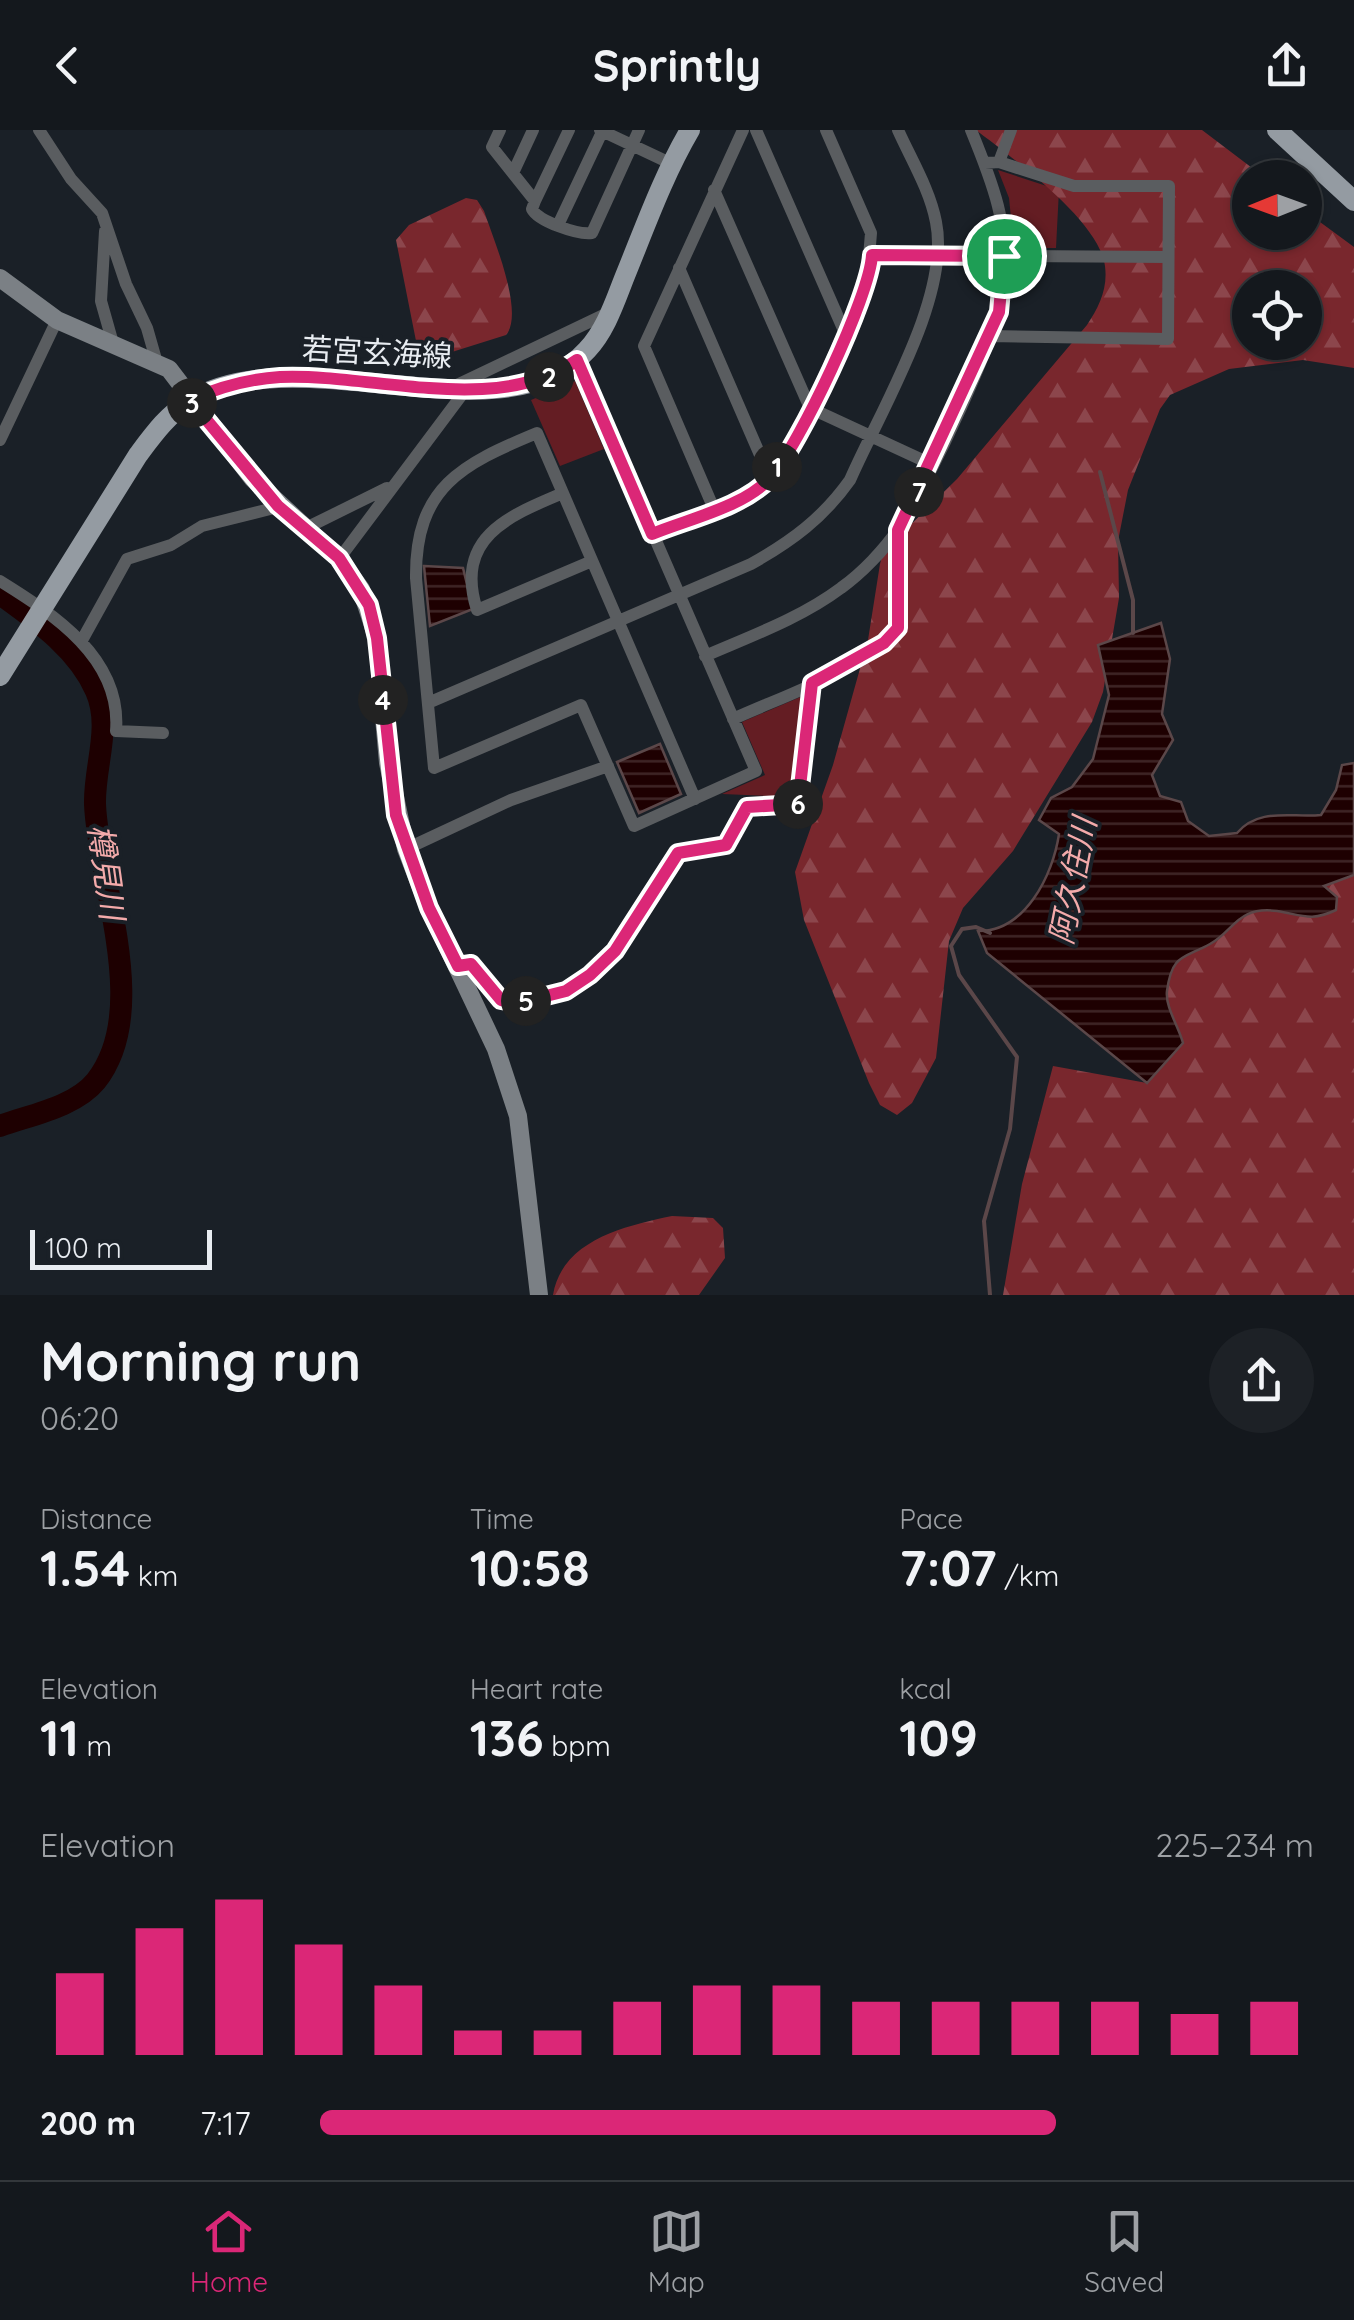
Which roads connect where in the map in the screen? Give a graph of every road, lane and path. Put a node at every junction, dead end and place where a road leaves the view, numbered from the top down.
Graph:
1 (39, 130) edge
2 (500, 130) edge
3 (533, 130) edge
4 (568, 130) edge
5 (602, 130) edge
6 (639, 130) edge
7 (690, 130) edge
8 (743, 130) edge
9 (756, 130) edge
10 (826, 130) edge
11 (898, 130) edge
12 (971, 130) edge
13 (1011, 130) edge
14 (1277, 130) edge
15 (632, 145) junction
16 (1000, 162) junction
17 (984, 163) junction
18 (672, 164) junction
19 (513, 173) junction
20 (714, 190) junction
21 (535, 201) junction
22 (1354, 201) edge
23 (106, 223) junction
24 (559, 224) junction
25 (872, 255) junction
26 (940, 256) junction
27 (1004, 256) junction
28 (1168, 257) junction
29 (679, 268) junction
30 (0, 278) edge
31 (610, 312) junction
32 (56, 320) junction
33 (844, 333) junction
34 (989, 336) junction
35 (114, 347) junction
36 (577, 360) junction
37 (156, 363) junction
38 (459, 388) junction
39 (190, 400) junction
40 (810, 408) junction
41 (869, 436) junction
42 (0, 440) edge
43 (931, 464) junction
44 (770, 478) junction
45 (392, 486) junction
46 (563, 494) junction
47 (278, 506) junction
48 (714, 509) junction
49 (304, 529) junction
50 (898, 530) junction
51 (652, 534) junction
52 (339, 558) junction
53 (592, 561) junction
54 (0, 580) edge
55 (679, 594) junction
56 (38, 616) junction
57 (618, 621) junction
58 (82, 642) junction
59 (705, 656) junction
60 (0, 676) edge
61 (812, 683) junction
62 (428, 703) junction
63 (733, 719) junction
64 (164, 733) dead end
65 (608, 766) junction
66 (695, 799) junction
67 (406, 849) junction
68 (458, 966) junction
69 (539, 1295) edge

1 - 23 street
2 - 19 street
3 - 19 street
4 - 21 street
5 - 15 street
5 - 24 street
6 - 15 street
7 - 18 main road, 若宮玄海線
8 - 20 street
9 - 33 street
10 - 25 street
11 - 26 street
12 - 17 street
13 - 16 street
14 - 22 main road
15 - 18 street
15 - 24 street
16 - 17 street
16 - 28 street
17 - 27 street
18 - 31 main road, 若宮玄海線
19 - 21 street
20 - 29 street
20 - 40 street
21 - 24 street
23 - 35 street
23 - 37 street
25 - 26 street
25 - 33 street
26 - 27 street
26 - 41 street
27 - 28 street
27 - 34 street
28 - 34 street
29 - 44 street
29 - 48 street
30 - 32 street
31 - 36 main road, 若宮玄海線
31 - 38 street
32 - 35 street
32 - 42 street
33 - 40 street
34 - 43 street
35 - 37 street
36 - 38 main road, 若宮玄海線
36 - 51 street
37 - 39 street
38 - 39 main road, 若宮玄海線
38 - 45 street
39 - 47 street
39 - 56 main road, 若宮玄海線
40 - 41 street
40 - 44 street
41 - 43 street
41 - 55 street
43 - 50 street
44 - 48 street
45 - 49 street
45 - 52 street
46 - 53 street
46 - 53 street
46 - 62 street
47 - 49 street
47 - 58 street
48 - 51 street
49 - 52 street
50 - 59 street
50 - 61 street
51 - 55 street
52 - 67 street
53 - 57 street
54 - 56 street
55 - 57 street
55 - 59 street
56 - 58 street
56 - 60 main road, 若宮玄海線
57 - 62 street
57 - 66 street
58 - 64 street
59 - 63 street
61 - 63 street
61 - 68 street
62 - 65 street
63 - 66 street
65 - 66 street
65 - 67 street
67 - 68 street
68 - 69 street

